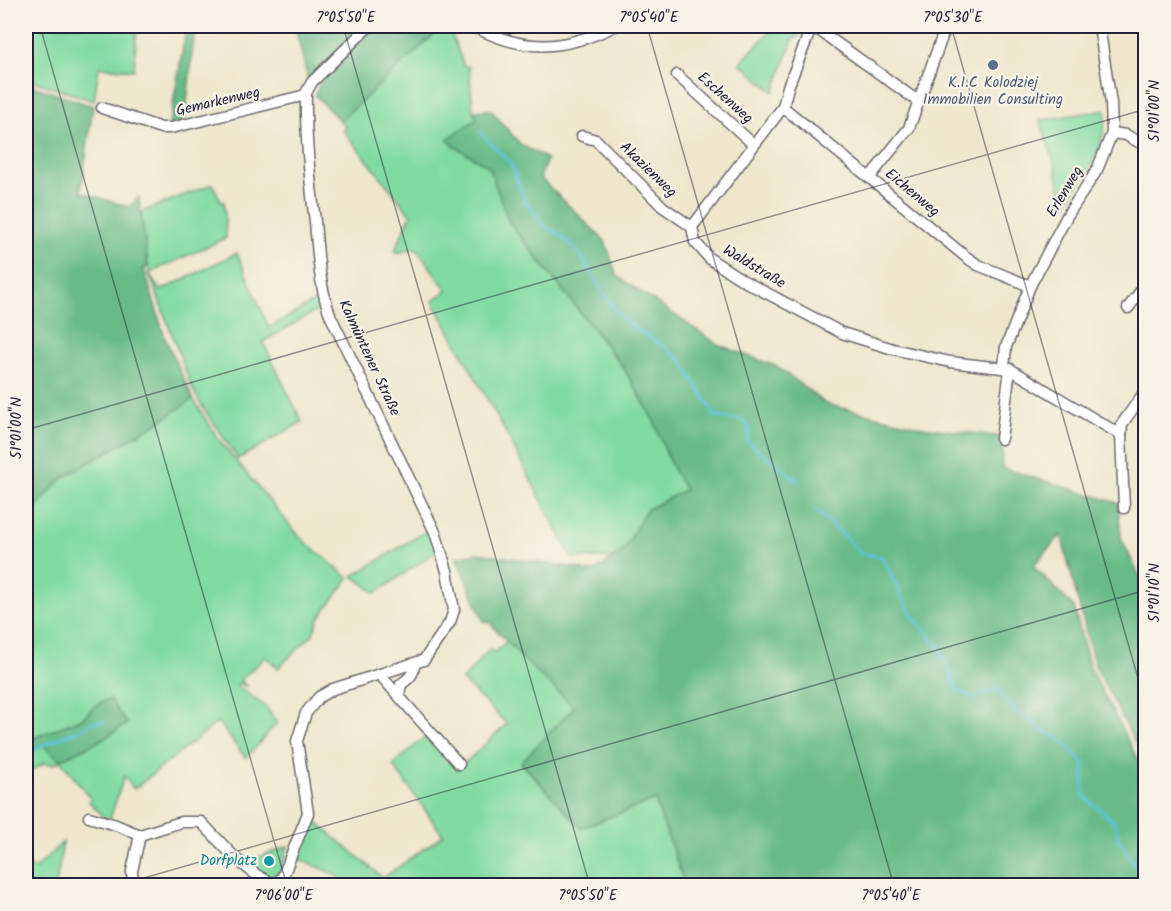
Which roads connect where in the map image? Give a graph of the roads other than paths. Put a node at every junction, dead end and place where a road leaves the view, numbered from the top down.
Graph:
1 (369, 26) edge
2 (473, 26) edge
3 (615, 26) edge
4 (813, 26) edge
5 (946, 26) edge
6 (1100, 26) edge
7 (677, 75) dead end
8 (306, 95) junction
9 (919, 102) junction
10 (783, 107) junction
11 (102, 108) dead end
12 (1112, 134) junction
13 (582, 136) dead end
14 (753, 144) junction
15 (1146, 146) edge
16 (870, 177) junction
17 (692, 227) junction
18 (1146, 284) edge
19 (1030, 286) junction
20 (1128, 308) dead end
21 (1007, 368) junction
22 (1146, 390) edge
23 (1120, 435) junction
24 (1001, 439) dead end
25 (1124, 508) dead end
26 (414, 665) junction
27 (380, 675) junction
28 (399, 695) junction
29 (459, 764) dead end
30 (89, 817) dead end
31 (140, 835) junction
32 (133, 885) edge

1 - 8 street
2 - 3 street
4 - 9 street
4 - 10 street
5 - 9 street
6 - 12 street, Erlenweg
7 - 14 street, Eschenweg
8 - 11 street, Gemarkenweg
8 - 26 street, Kalmüntener Straße
9 - 16 street
10 - 14 street
10 - 16 street, Eichenweg
12 - 15 street
12 - 19 street, Erlenweg
13 - 17 street, Akazienweg
14 - 17 street
16 - 19 street, Eichenweg
17 - 21 street, Waldstraße
18 - 20 street
19 - 21 street, Erlenweg
21 - 23 street, Waldstraße
21 - 24 street
22 - 23 street
23 - 25 street
26 - 27 street, Kalmüntener Straße
26 - 28 street, Kalmüntener Straße
27 - 28 street
27 - 31 street, Kalmüntener Straße
28 - 29 street
30 - 31 street
31 - 32 street

